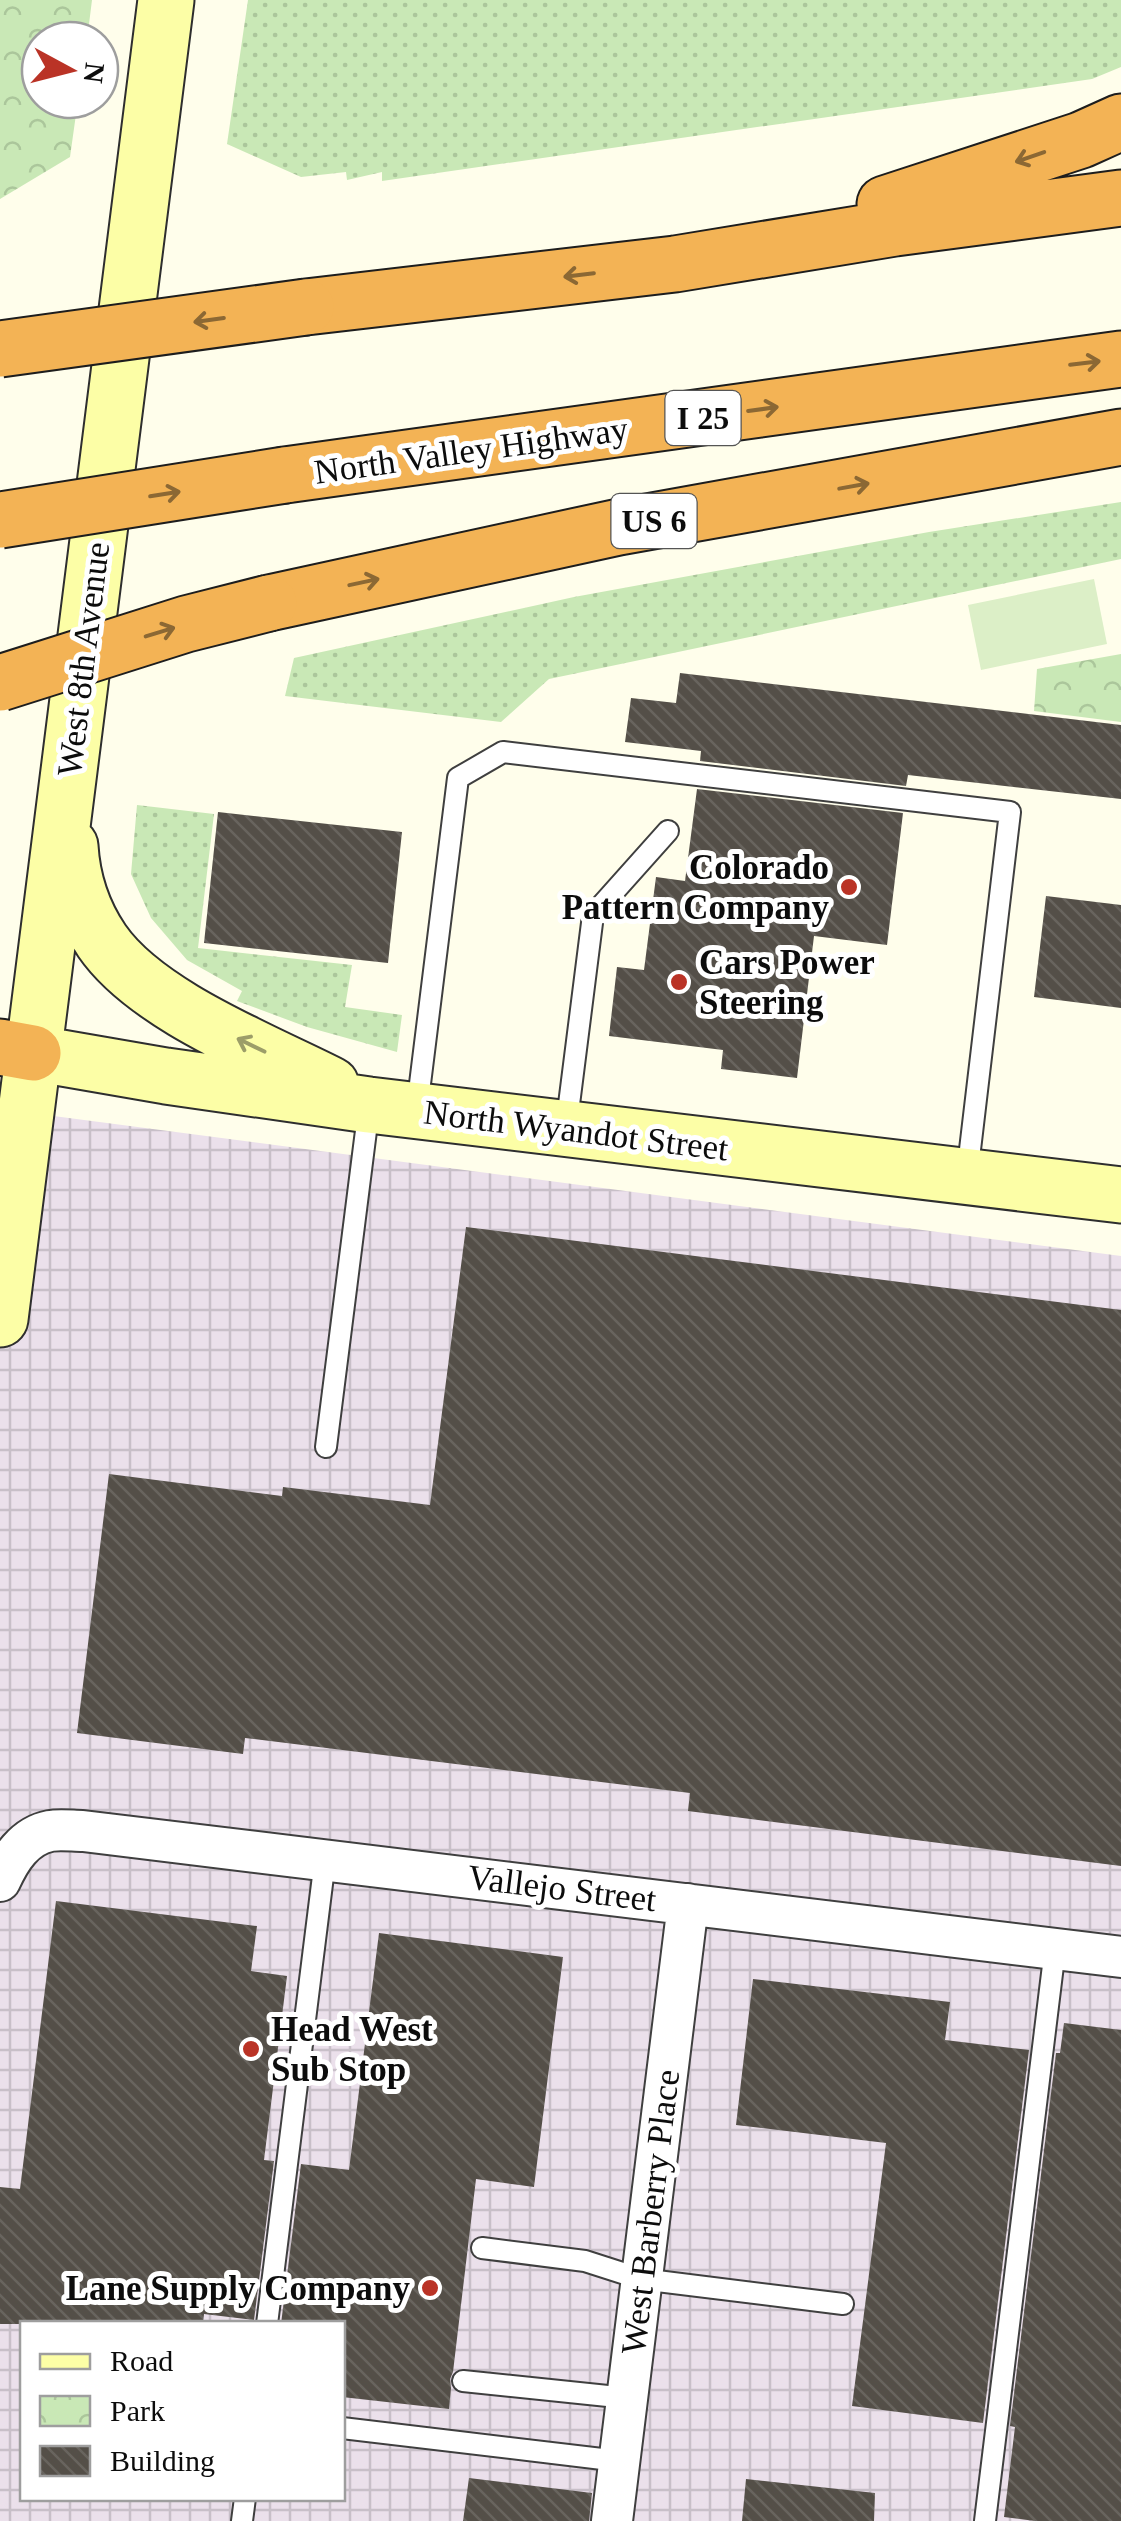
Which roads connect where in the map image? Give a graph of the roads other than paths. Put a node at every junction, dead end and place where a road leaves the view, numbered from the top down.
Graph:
1 (166, 0) edge
2 (1121, 122) edge
3 (1121, 198) edge
4 (676, 264) junction
5 (0, 349) edge
6 (1121, 359) edge
7 (1121, 436) edge
8 (0, 520) edge
9 (0, 682) edge
10 (66, 798) junction
11 (668, 831) dead end
12 (17, 1050) edge
13 (393, 1108) junction
14 (566, 1129) junction
15 (966, 1176) junction
16 (8, 1188) edge
17 (1121, 1195) edge
18 (0, 1319) edge
19 (326, 1447) dead end
20 (325, 1860) junction
21 (5, 1869) edge
22 (688, 1904) junction
23 (1055, 1949) junction
24 (1121, 1957) edge
25 (482, 2248) dead end
26 (642, 2280) junction
27 (842, 2304) dead end
28 (267, 2321) edge
29 (464, 2381) dead end
30 (627, 2398) junction
31 (345, 2428) edge
32 (619, 2461) junction
33 (612, 2521) edge
34 (985, 2521) edge

1 - 10 main road, West 8th Avenue
2 -> 4 highway
3 - 4 highway
4 -> 5 highway, bridge
8 -> 6 highway, North Valley Highway / I 25, bridge
9 -> 7 highway, US 6, bridge
10 - 12 main road, West 8th Avenue
13 -> 10 main road
11 - 14 lane
12 - 13 main road, North Wyandot Street
12 - 16 main road, West 8th Avenue
13 - 14 main road, North Wyandot Street
13 - 15 lane
13 - 19 lane
14 - 15 main road, North Wyandot Street
15 - 17 main road, North Wyandot Street
16 - 18 main road, West 8th Avenue
20 - 21 street, Vallejo Street
20 - 22 street, Vallejo Street
20 - 28 lane
22 - 23 street, Vallejo Street
22 - 26 street, West Barberry Place
23 - 24 street, Vallejo Street
23 - 34 lane
25 - 26 lane
26 - 27 lane
26 - 30 street, West Barberry Place
29 - 30 lane
30 - 32 street, West Barberry Place
31 - 32 lane
32 - 33 street, West Barberry Place

